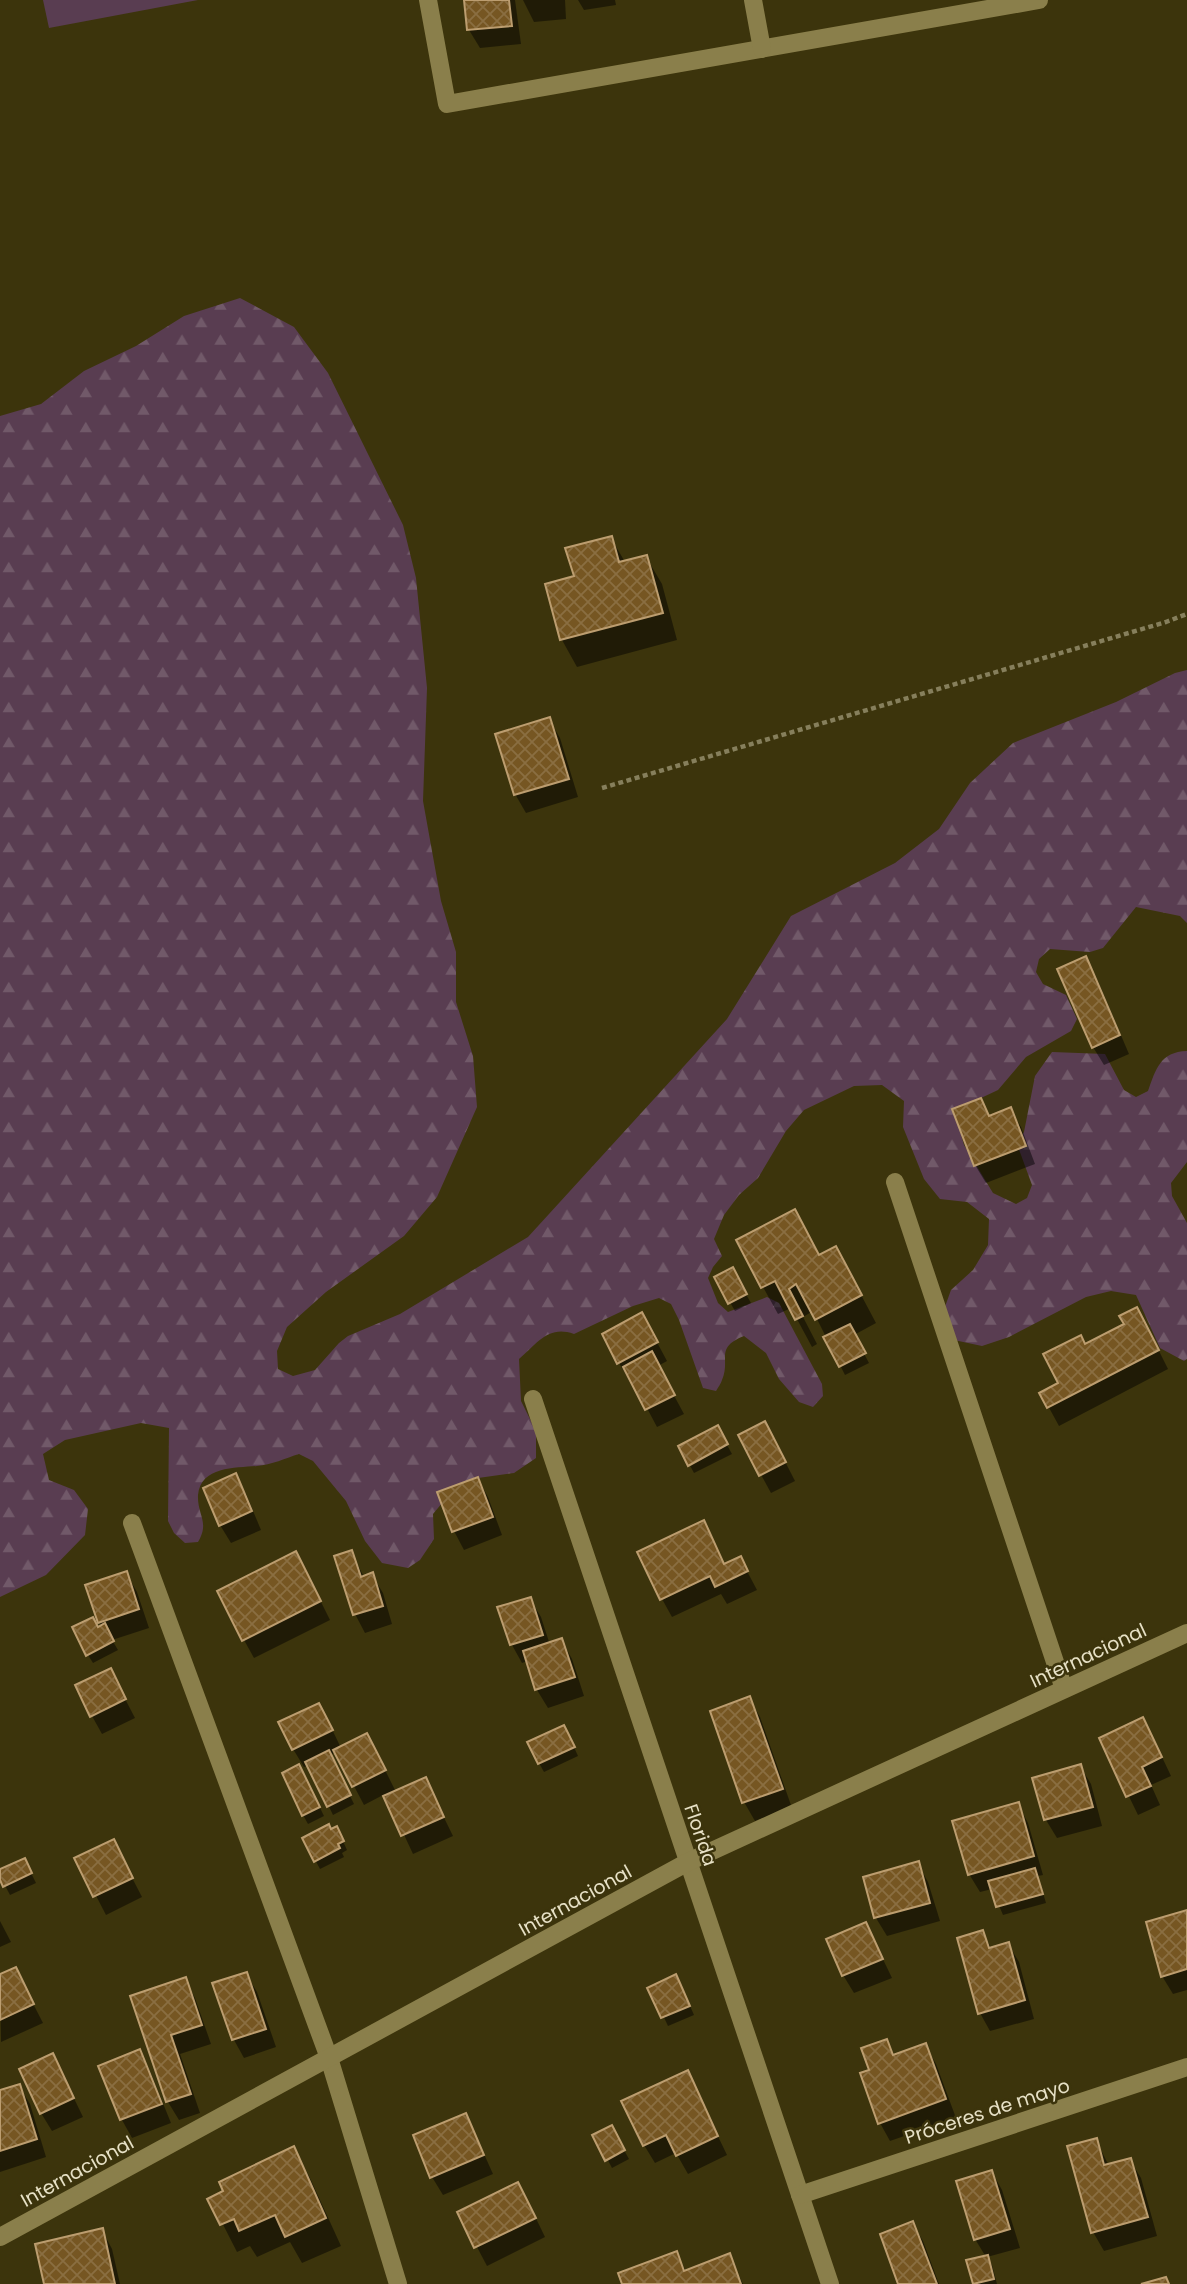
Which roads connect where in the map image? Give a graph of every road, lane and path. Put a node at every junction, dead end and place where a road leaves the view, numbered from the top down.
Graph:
1 (428, 0) edge
2 (753, 0) edge
3 (1039, 0) edge
4 (762, 48) junction
5 (1187, 614) edge
6 (602, 788) dead end
7 (895, 1182) dead end
8 (533, 1399) dead end
9 (132, 1523) dead end
10 (1187, 1633) edge
11 (1064, 1689) junction
12 (688, 1862) junction
13 (329, 2058) junction
14 (1187, 2067) edge
15 (800, 2195) junction
16 (0, 2237) edge
17 (398, 2284) edge
18 (830, 2284) edge

1 - 4 street
2 - 4 street
3 - 4 street
5 - 6 path
7 - 11 street
8 - 12 street, Florida
9 - 13 street
10 - 11 street, Internacional
11 - 12 street, Internacional
12 - 13 street, Internacional
12 - 15 street, Florida
13 - 16 street, Internacional
13 - 17 street
14 - 15 street, Próceres de mayo
15 - 18 street, Florida

